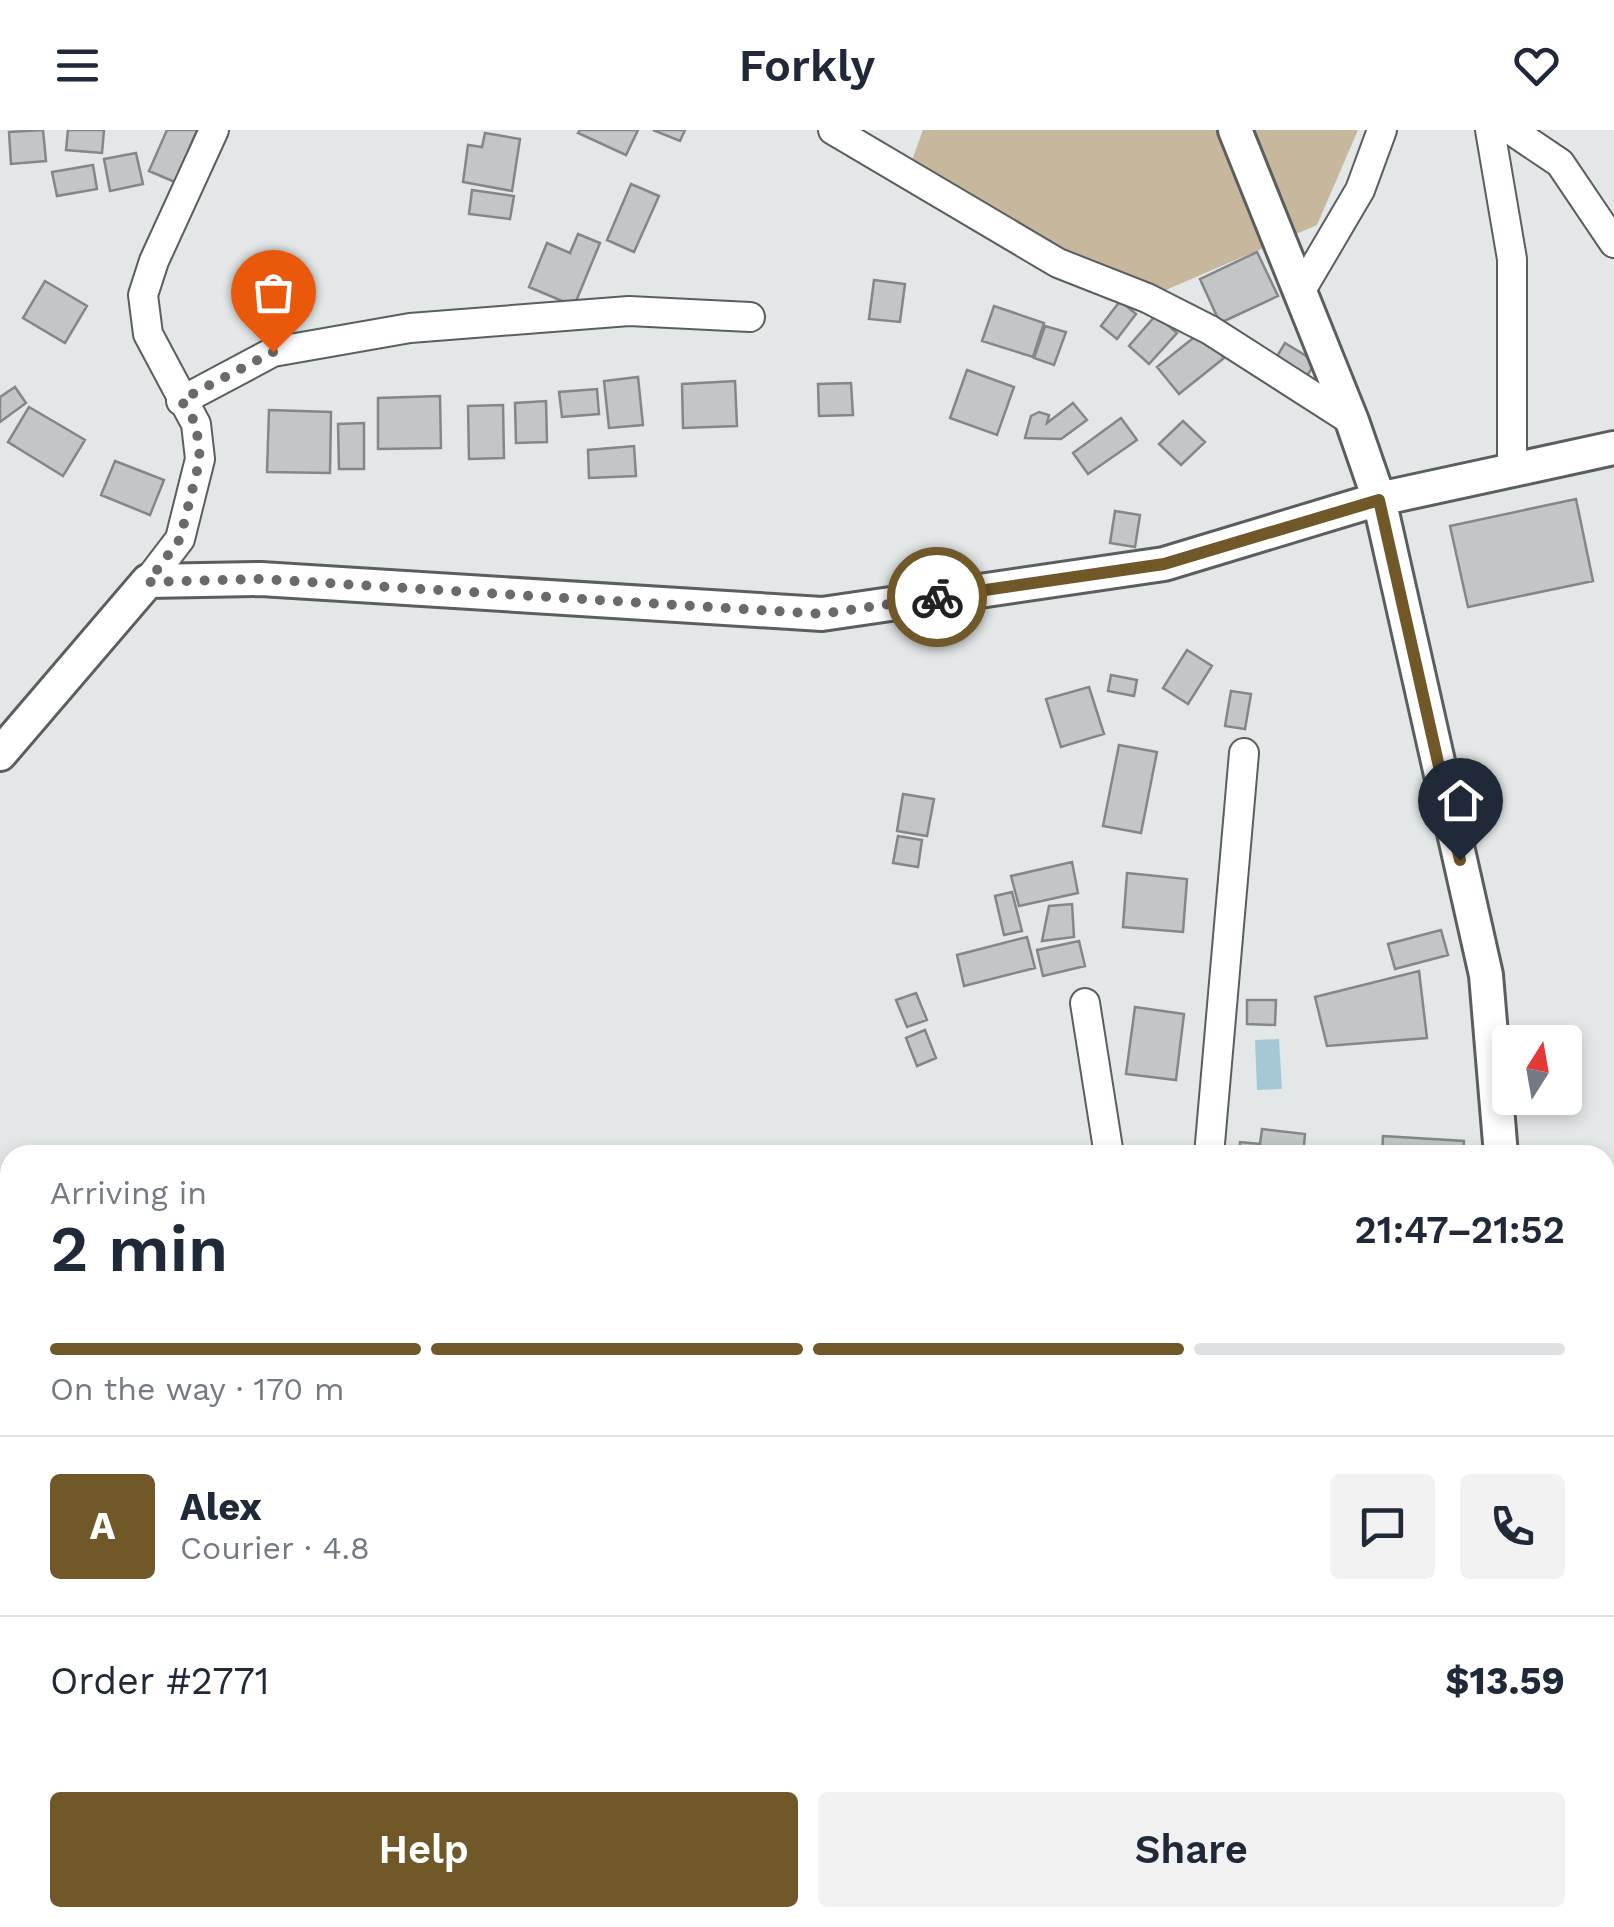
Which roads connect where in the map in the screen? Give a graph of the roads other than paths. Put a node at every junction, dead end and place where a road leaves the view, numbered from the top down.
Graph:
1 (214, 130) edge
2 (833, 130) edge
3 (1235, 130) edge
4 (1382, 130) edge
5 (1490, 130) edge
6 (1512, 130) edge
7 (1614, 244) edge
8 (1300, 292) junction
9 (750, 317) dead end
10 (181, 400) junction
11 (1352, 421) junction
12 (1614, 448) edge
13 (1512, 471) junction
14 (1379, 500) junction
15 (148, 582) junction
16 (1244, 753) dead end
17 (0, 754) edge
18 (1085, 1003) dead end
19 (1107, 1145) edge
20 (1211, 1145) edge
21 (1500, 1145) edge

1 - 10 street
2 - 11 street
3 - 8 street
4 - 8 street
5 - 13 street
6 - 7 street
8 - 11 street
9 - 10 street
10 - 15 street
11 - 14 street
12 - 13 street
13 - 14 street
14 - 15 street
14 - 21 street
15 - 17 street
16 - 20 street
18 - 19 street

